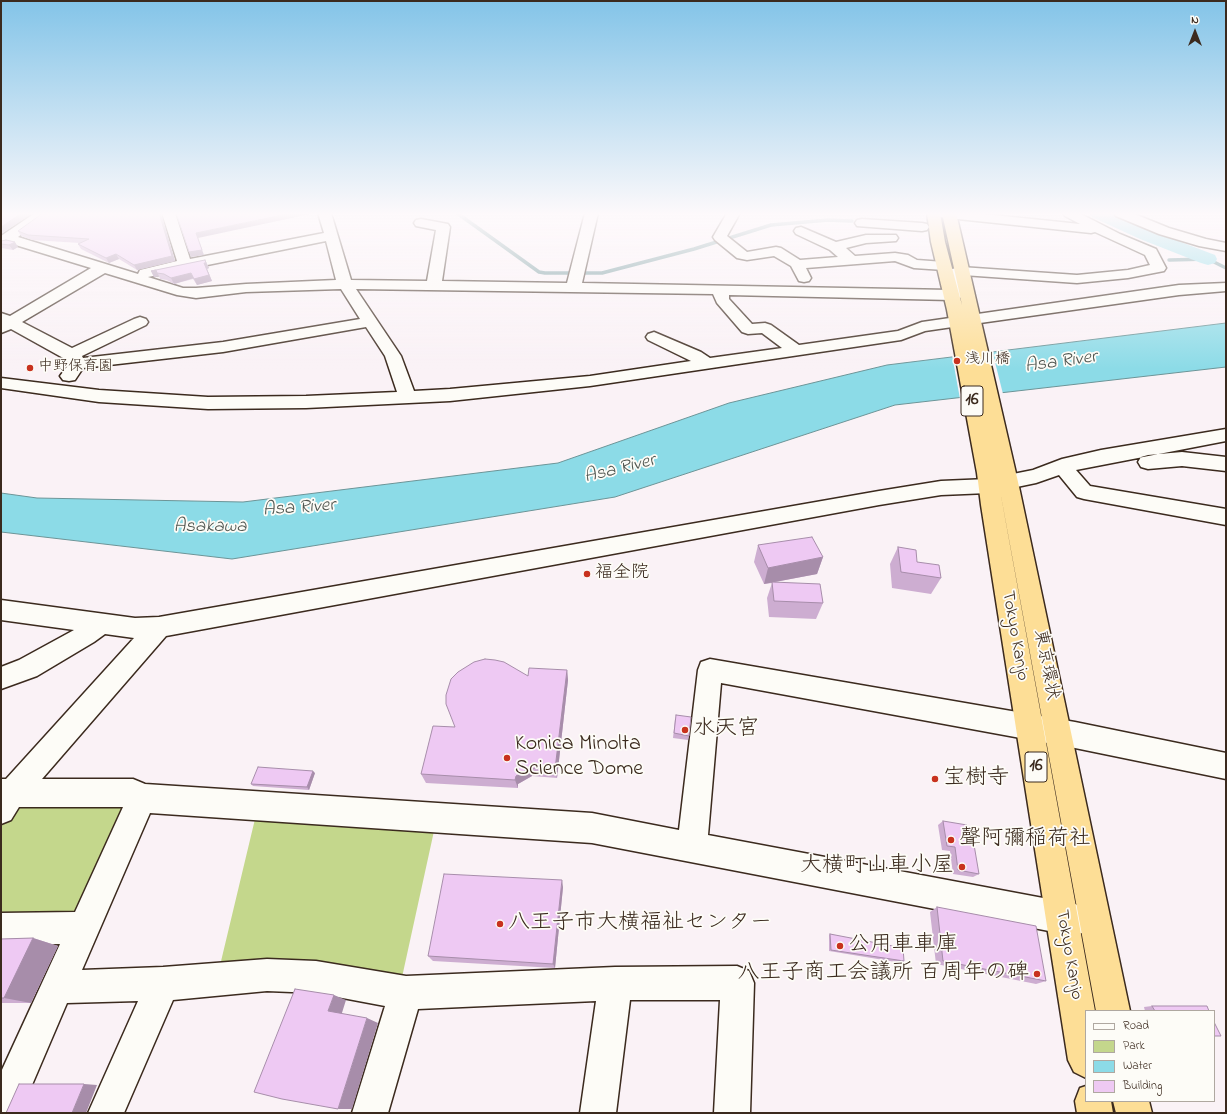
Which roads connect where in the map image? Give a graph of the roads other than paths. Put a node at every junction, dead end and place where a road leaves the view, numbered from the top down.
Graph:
1 (97, 265) edge
2 (181, 265) edge
3 (339, 265) edge
4 (436, 265) edge
5 (578, 265) edge
6 (797, 265) edge
7 (929, 265) edge
8 (959, 265) edge
9 (1158, 265) edge
10 (944, 266) joint
11 (104, 267) junction
12 (961, 271) junction
13 (1128, 274) junction
14 (135, 276) junction
15 (575, 278) junction
16 (1084, 278) junction
17 (345, 284) junction
18 (434, 286) junction
19 (1226, 287) edge
20 (720, 290) junction
21 (810, 292) junction
22 (1156, 294) junction
23 (951, 295) junction
24 (1107, 301) junction
25 (140, 322) dead end
26 (370, 322) junction
27 (4, 323) edge
28 (966, 324) junction
29 (654, 337) dead end
30 (797, 351) junction
31 (74, 360) junction
32 (707, 364) junction
33 (1, 382) edge
34 (56, 391) junction
35 (408, 398) junction
36 (1226, 435) edge
37 (1226, 464) edge
38 (1065, 470) junction
39 (997, 477) junction
40 (1226, 517) edge
41 (1, 610) edge
42 (100, 624) junction
43 (159, 627) junction
44 (1, 678) edge
45 (1030, 728) junction
46 (1058, 733) junction
47 (1226, 766) edge
48 (142, 798) junction
49 (5, 799) edge
50 (692, 847) junction
51 (1061, 917) junction
52 (1096, 924) junction
53 (83, 928) junction
54 (1, 929) edge
55 (162, 984) junction
56 (615, 984) junction
57 (58, 987) junction
58 (406, 993) junction
59 (1113, 1010) edge
60 (1085, 1054) edge
61 (5, 1096) edge
62 (1093, 1102) edge
63 (1131, 1102) edge
64 (106, 1113) edge
65 (370, 1113) edge
66 (598, 1113) edge
67 (732, 1113) edge
68 (1095, 1113) edge
69 (1134, 1113) edge

1 - 11 street
2 - 14 street
3 - 17 street
4 - 18 street
5 - 15 street
6 - 21 street
7 - 10 street
8 - 12 highway, Tokyo Kanjo / 16
9 - 13 street
10 - 23 highway, Tokyo Kanjo / 16
11 - 14 street
11 - 27 street
12 - 16 street
12 - 23 street
12 - 28 highway, Tokyo Kanjo / 16
13 - 16 street
13 - 22 street
14 - 17 street
15 - 18 street
15 - 20 street
16 - 24 street
17 - 18 street
17 - 26 street
19 - 22 street
20 - 21 street
20 - 30 street
21 - 23 street
22 - 24 street
23 - 28 highway, Tokyo Kanjo / 16
24 - 28 street
25 - 31 street
26 - 31 street
26 - 35 street
27 - 31 street
28 - 30 street
28 - 39 highway, Tokyo Kanjo / 16
29 - 32 street
30 - 32 street
31 - 34 street
32 - 35 street
33 - 34 street
34 - 35 street
36 - 38 street
37 - 38 street
38 - 39 street
38 - 40 street
39 - 43 street
39 - 45 highway, Tokyo Kanjo / 16
39 - 46 highway, 東京環状 / 16
41 - 42 street
42 - 43 street
42 - 44 street
43 - 49 street
45 - 46 street
45 - 50 street
45 - 51 highway, Tokyo Kanjo / 16
46 - 47 street
46 - 52 highway, 東京環状 / 16
48 - 49 street
48 - 50 street
48 - 53 street
50 - 51 street
51 - 52 street
51 - 60 highway, Tokyo Kanjo / 16
52 - 59 highway, 東京環状 / 16
53 - 54 street
53 - 57 street
55 - 57 street
55 - 58 street
55 - 64 street
56 - 58 street
56 - 66 street
56 - 67 street
57 - 61 street
58 - 65 street
62 - 68 highway
63 - 69 highway

